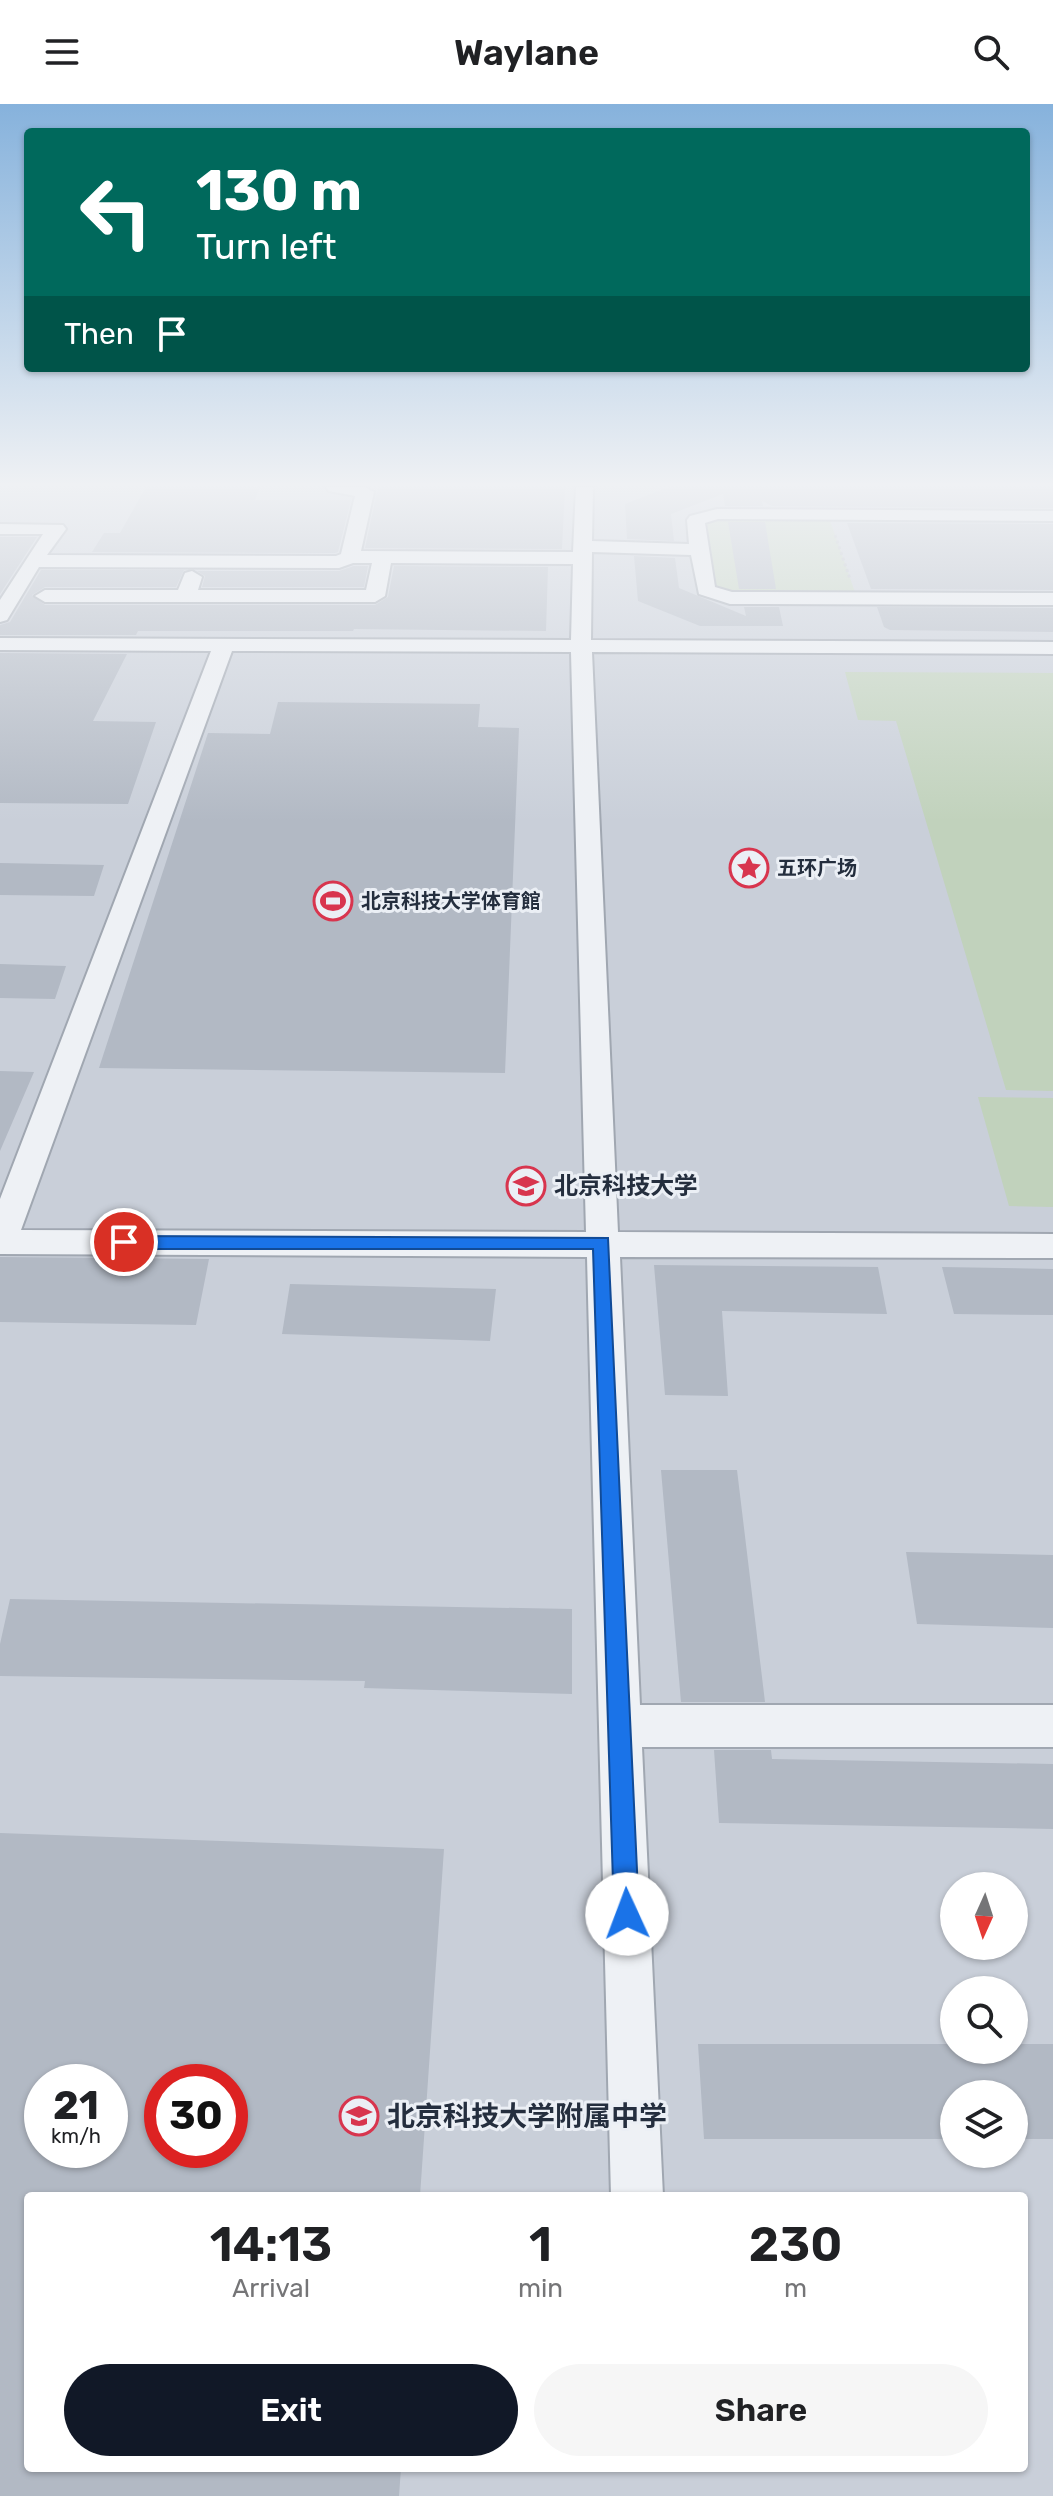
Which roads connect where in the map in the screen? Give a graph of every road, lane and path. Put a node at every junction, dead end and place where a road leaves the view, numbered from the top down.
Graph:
1 (857, 598) edge
2 (10, 599) edge
3 (375, 599) edge
4 (581, 599) edge
5 (980, 599) edge
6 (1053, 599) edge
7 (0, 616) edge
8 (370, 631) junction
9 (0, 644) edge
10 (224, 644) junction
11 (581, 645) junction
12 (872, 647) junction
13 (1053, 648) edge
14 (0, 1242) edge
15 (602, 1243) junction
16 (1053, 1246) edge
17 (620, 1726) junction
18 (1053, 1726) edge
19 (637, 2192) edge

1 - 12 street
2 - 7 street
3 - 8 street
4 - 11 street
5 - 6 street
8 - 10 street
8 - 11 street
9 - 10 street
10 - 14 street
11 - 12 street
11 - 15 street
12 - 13 street
14 - 15 street
15 - 16 street
15 - 17 street
17 - 18 street
17 - 19 street

